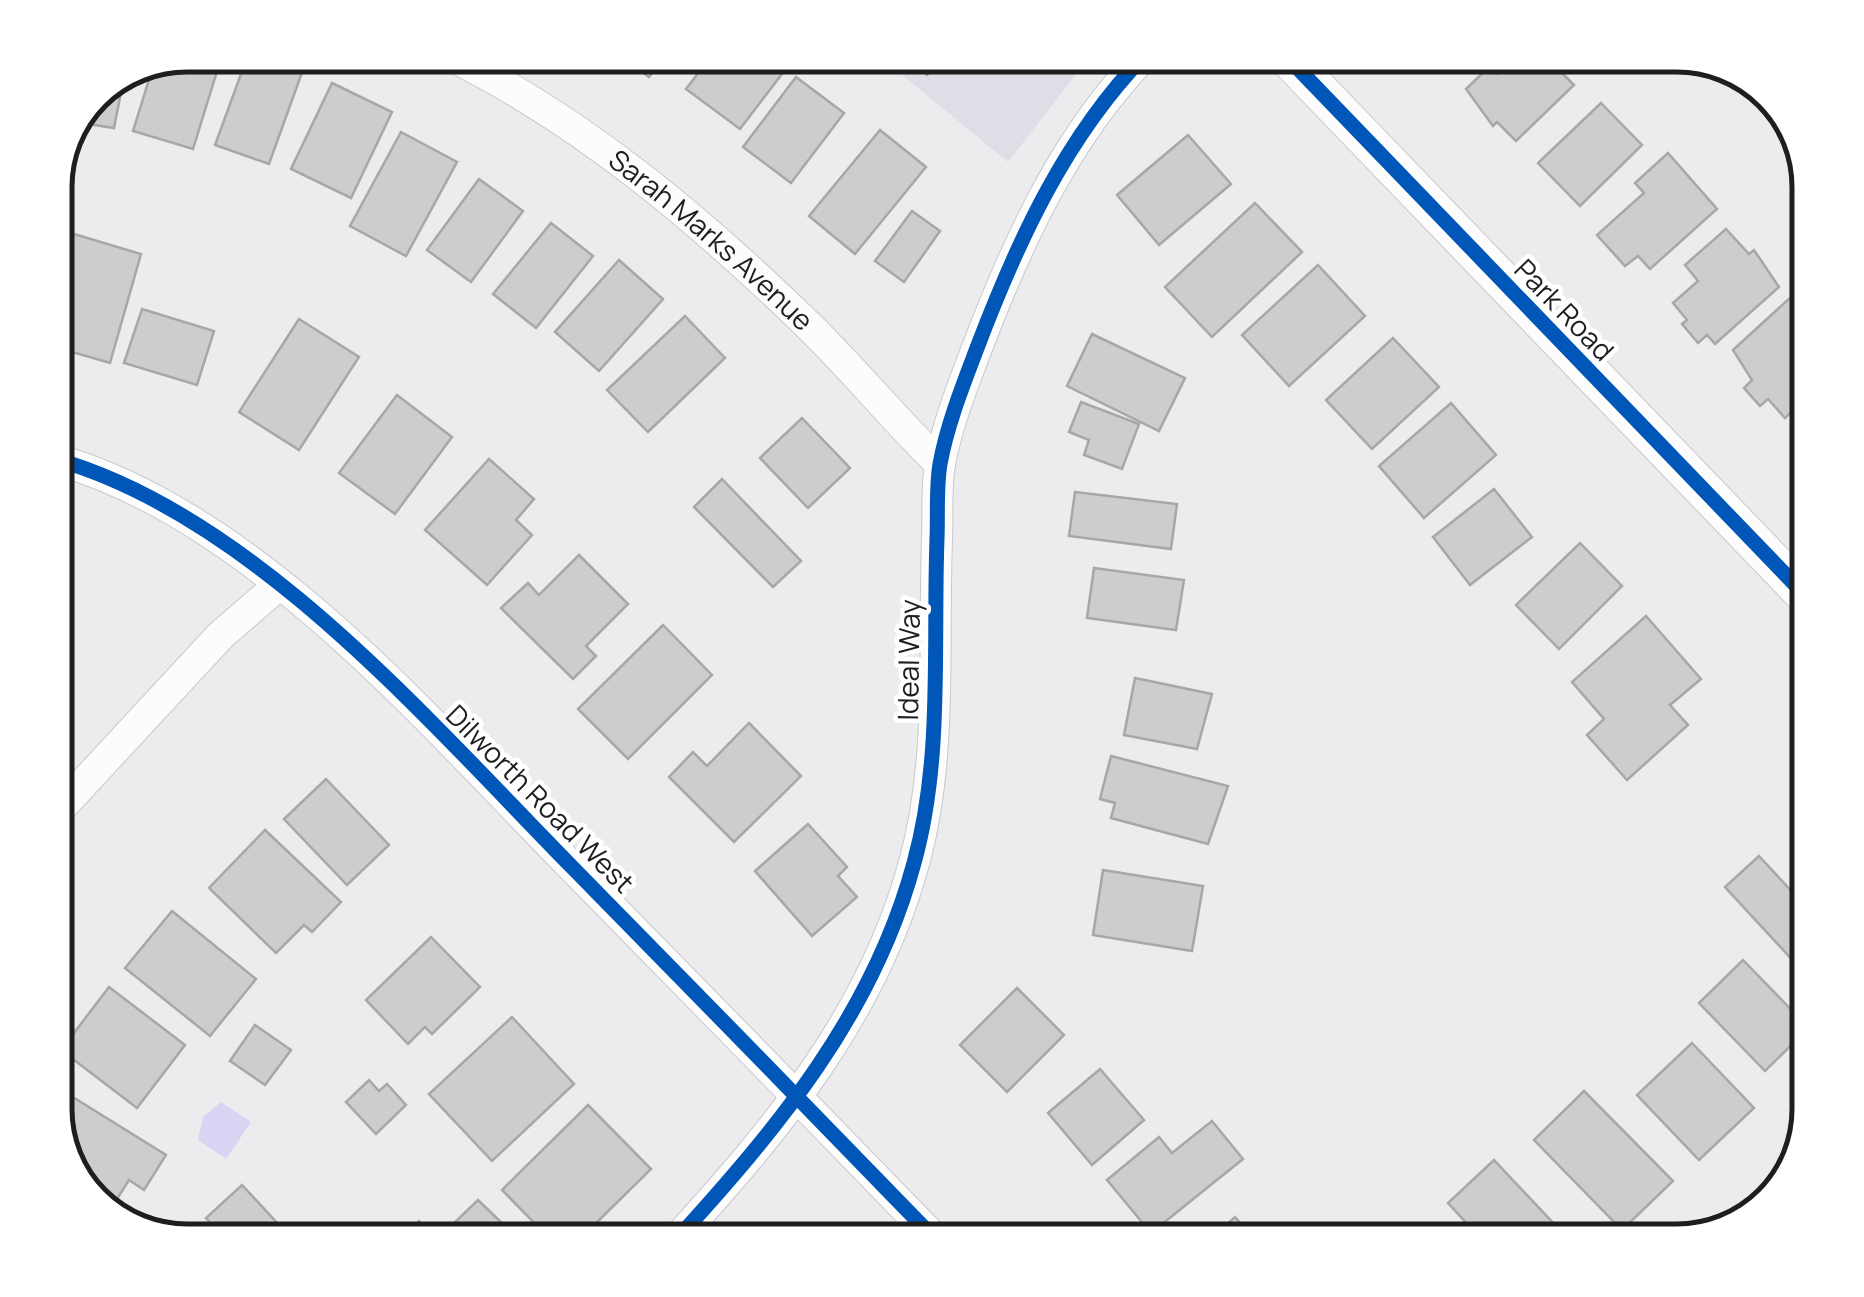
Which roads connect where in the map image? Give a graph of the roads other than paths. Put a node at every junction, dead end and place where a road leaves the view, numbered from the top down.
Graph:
1 (478, 72) edge
2 (1132, 72) edge
3 (1300, 72) edge
4 (940, 464) junction
5 (73, 466) edge
6 (1792, 581) edge
7 (279, 585) junction
8 (73, 794) edge
9 (799, 1098) junction
10 (690, 1224) edge
11 (921, 1224) edge

1 - 4 street, Sarah Marks Avenue
2 - 4 street, Ideal Way
3 - 6 street, Park Road
4 - 9 street, Ideal Way
5 - 7 street, Dilworth Road West
7 - 8 street
7 - 9 street, Dilworth Road West
9 - 10 street, Ideal Way
9 - 11 street, Dilworth Road West

